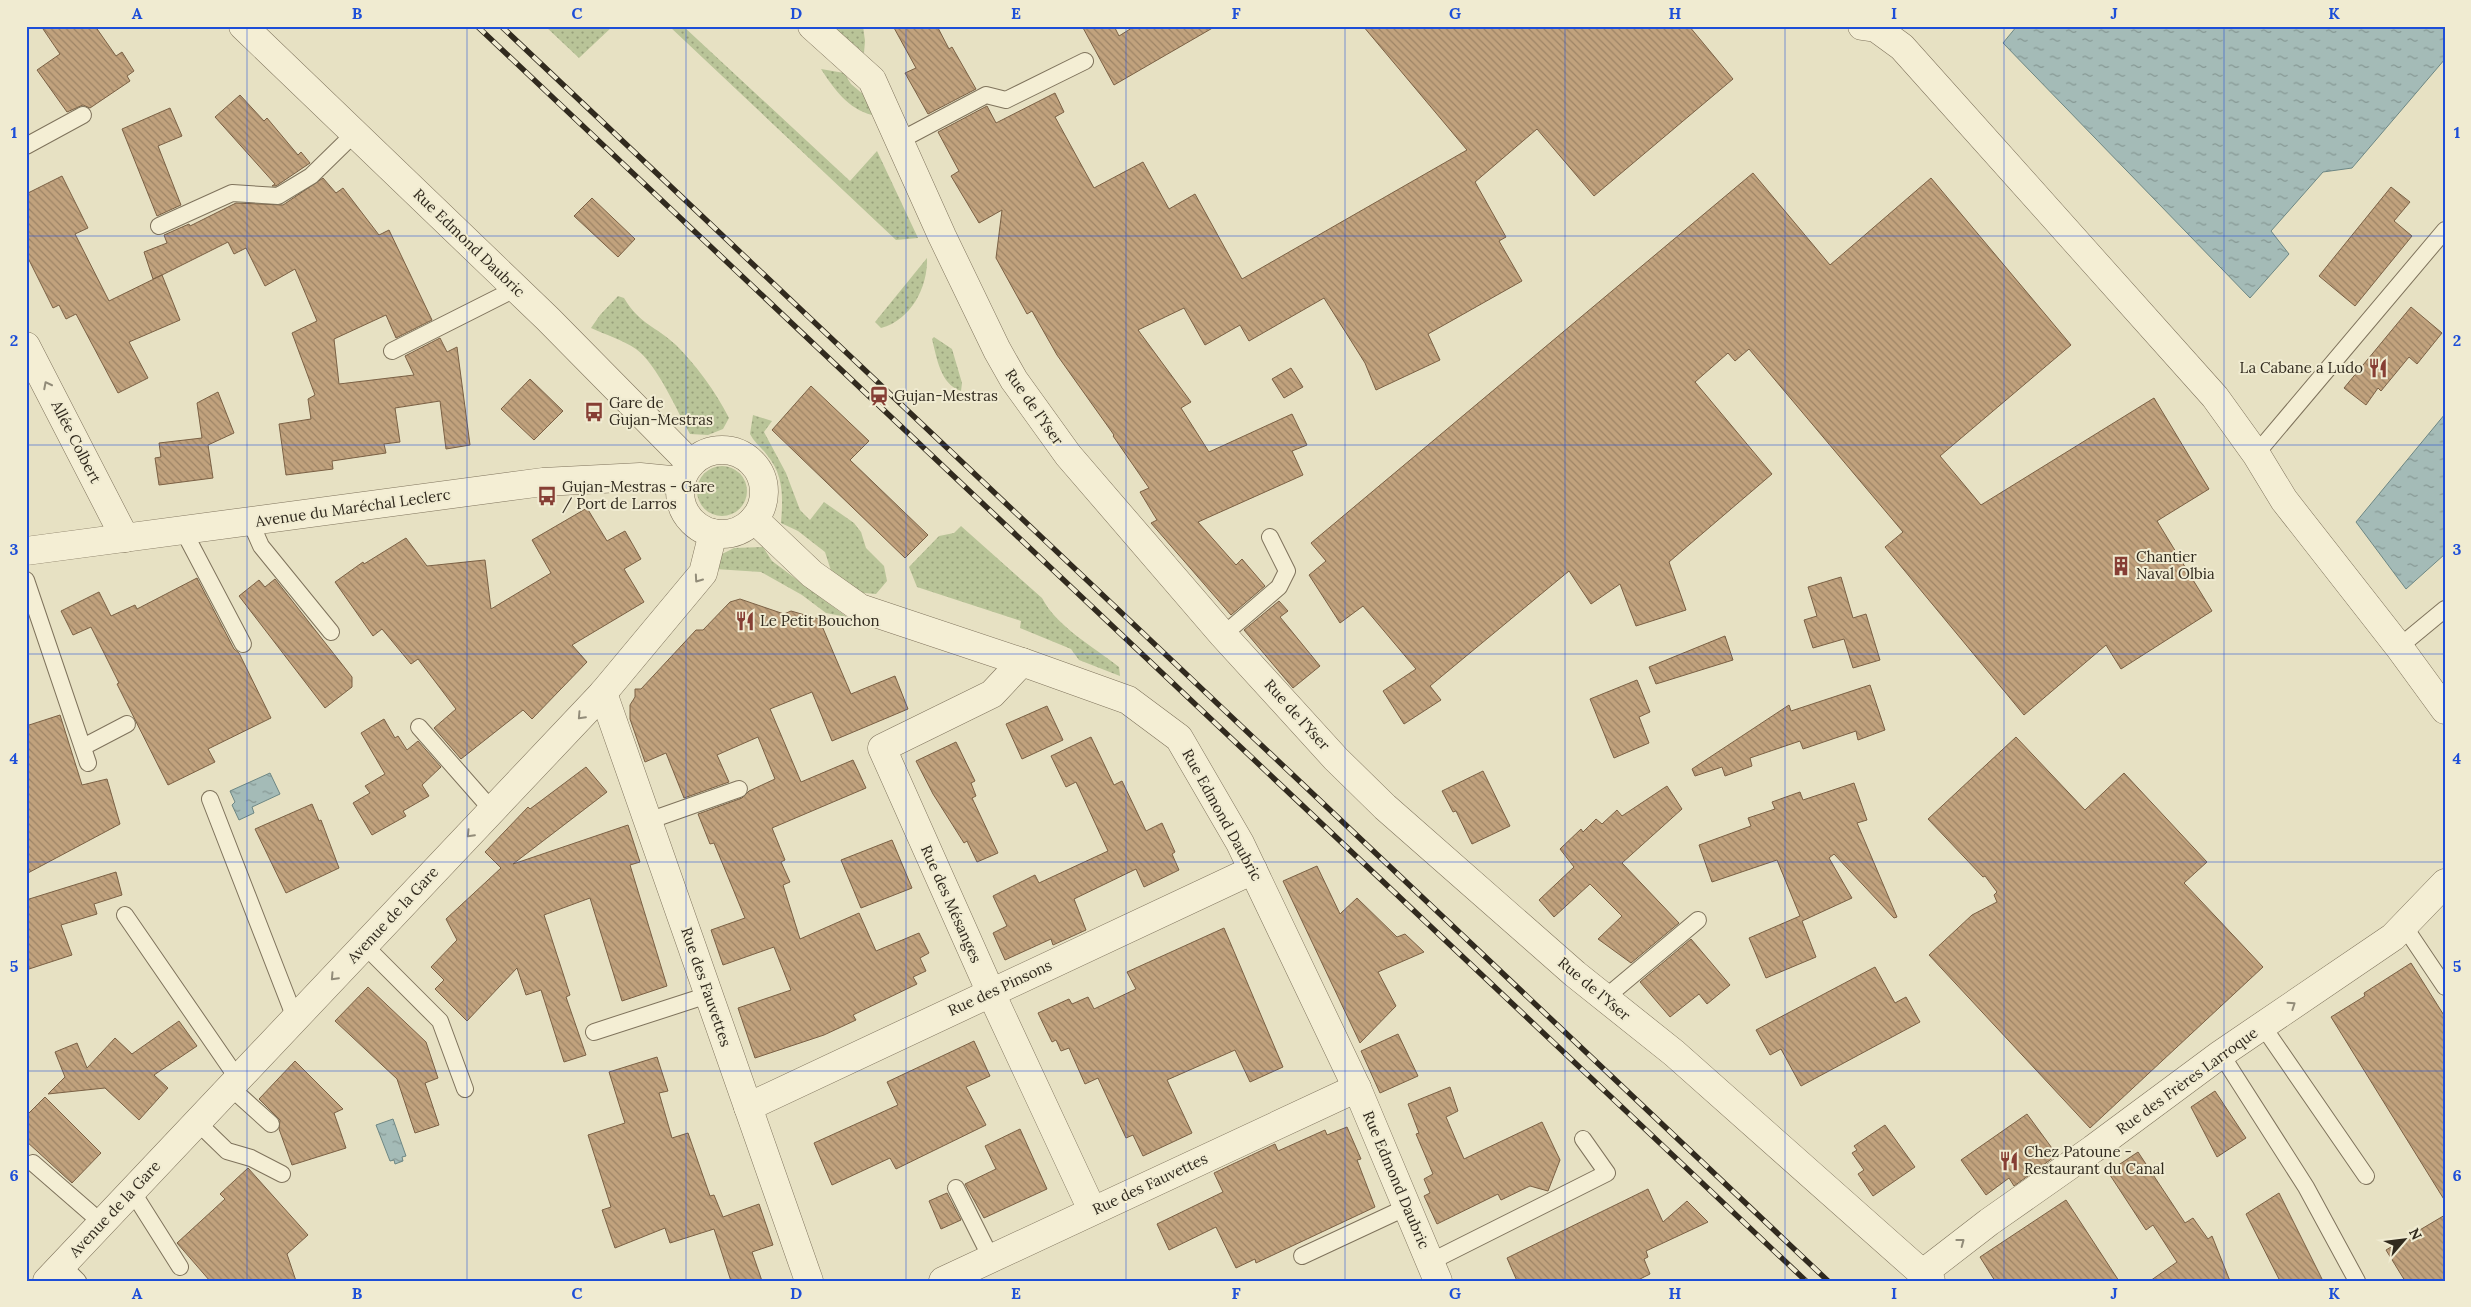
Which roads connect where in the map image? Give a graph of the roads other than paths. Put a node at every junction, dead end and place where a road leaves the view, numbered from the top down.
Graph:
1 (243, 26) edge
2 (812, 26) edge
3 (1872, 27) edge
4 (1085, 61) dead end
5 (83, 115) dead end
6 (355, 133) junction
7 (900, 141) junction
8 (26, 146) edge
9 (159, 226) dead end
10 (2445, 230) edge
11 (517, 288) junction
12 (26, 346) edge
13 (392, 352) dead end
14 (2256, 454) junction
15 (685, 472) junction
16 (754, 519) junction
17 (250, 521) junction
18 (183, 530) junction
19 (713, 533) junction
20 (1270, 537) dead end
21 (125, 538) junction
22 (26, 551) edge
23 (26, 580) edge
24 (2445, 609) edge
25 (331, 632) dead end
26 (1223, 635) junction
27 (243, 644) dead end
28 (2399, 647) junction
29 (1022, 662) junction
30 (603, 693) junction
31 (2445, 710) edge
32 (127, 724) dead end
33 (419, 726) dead end
34 (83, 747) junction
35 (88, 762) dead end
36 (739, 789) dead end
37 (210, 798) dead end
38 (492, 810) junction
39 (648, 821) junction
40 (1253, 870) junction
41 (2445, 884) edge
42 (125, 915) dead end
43 (1698, 920) dead end
44 (2404, 926) junction
45 (364, 945) junction
46 (2445, 987) edge
47 (991, 993) junction
48 (708, 995) junction
49 (1605, 998) junction
50 (295, 1018) junction
51 (2262, 1026) junction
52 (594, 1032) dead end
53 (2220, 1054) junction
54 (234, 1083) junction
55 (1357, 1088) junction
56 (465, 1089) dead end
57 (748, 1107) junction
58 (197, 1122) junction
59 (271, 1124) dead end
60 (1583, 1139) dead end
61 (34, 1162) dead end
62 (282, 1174) dead end
63 (2366, 1176) dead end
64 (956, 1188) dead end
65 (132, 1191) junction
66 (1407, 1207) junction
67 (1092, 1210) junction
68 (102, 1223) junction
69 (1302, 1256) dead end
70 (991, 1258) junction
71 (180, 1267) dead end
72 (1434, 1272) edge
73 (63, 1276) edge
74 (1927, 1277) edge
75 (809, 1281) edge
76 (943, 1281) edge
77 (2357, 1281) edge

1 - 6 street, Rue Edmond Daubric
2 - 7 street, Rue de l'Yser
3 - 14 street
4 - 7 lane
5 - 8 lane
6 - 9 lane
6 - 11 street, Rue Edmond Daubric
7 - 26 street, Rue de l'Yser
10 - 14 lane
11 - 13 lane
11 - 15 street, Rue Edmond Daubric
21 -> 12 street, Allée Colbert
14 - 28 street
15 - 16 street
15 - 17 street, Avenue du Maréchal Leclerc
15 - 19 street
16 - 19 street
16 - 29 street, Rue Edmond Daubric
17 - 18 street, Avenue du Maréchal Leclerc
17 - 25 lane
18 - 21 street, Avenue du Maréchal Leclerc
18 - 27 lane
19 -> 30 street, Avenue de la Gare
20 - 26 lane
21 - 22 street, Avenue du Maréchal Leclerc
23 - 34 lane
24 - 28 lane
26 - 49 street, Rue de l'Yser
28 - 31 street
29 - 40 street, Rue Edmond Daubric
29 - 47 street, Rue des Mésanges
30 -> 38 street, Avenue de la Gare
30 - 39 street, Rue des Fauvettes
32 - 34 lane
33 - 38 lane
34 - 35 lane
36 - 39 lane
37 - 50 lane
38 -> 45 street, Avenue de la Gare
39 - 48 street, Rue des Fauvettes
40 - 47 street, Rue des Pinsons
40 - 55 street, Rue Edmond Daubric
41 - 44 street, Rue des Frères Larroque
42 - 54 lane
43 - 49 lane
44 - 46 lane
51 -> 44 street, Rue des Frères Larroque
45 -> 50 street, Avenue de la Gare
45 - 56 lane
47 - 57 street, Rue des Pinsons
47 - 67 street, Rue des Mésanges
48 - 52 lane
48 - 57 street, Rue des Fauvettes
49 - 74 street, Rue de l'Yser
50 - 54 street, Avenue de la Gare
51 - 53 street, Rue des Frères Larroque
51 - 63 lane
74 -> 53 street, Rue des Frères Larroque
53 - 77 lane
54 - 58 street, Avenue de la Gare
54 - 59 lane
55 - 66 street, Rue Edmond Daubric
55 - 67 street, Rue des Fauvettes
57 - 75 street, Rue des Fauvettes
58 - 62 lane
58 - 65 street, Avenue de la Gare
60 - 72 lane
61 - 68 lane
64 - 70 lane
65 - 68 street, Avenue de la Gare
65 - 71 lane
66 - 69 lane
66 - 72 street, Rue Edmond Daubric
67 - 70 street, Rue des Fauvettes
68 - 73 street, Avenue de la Gare
70 - 76 street, Rue des Fauvettes

